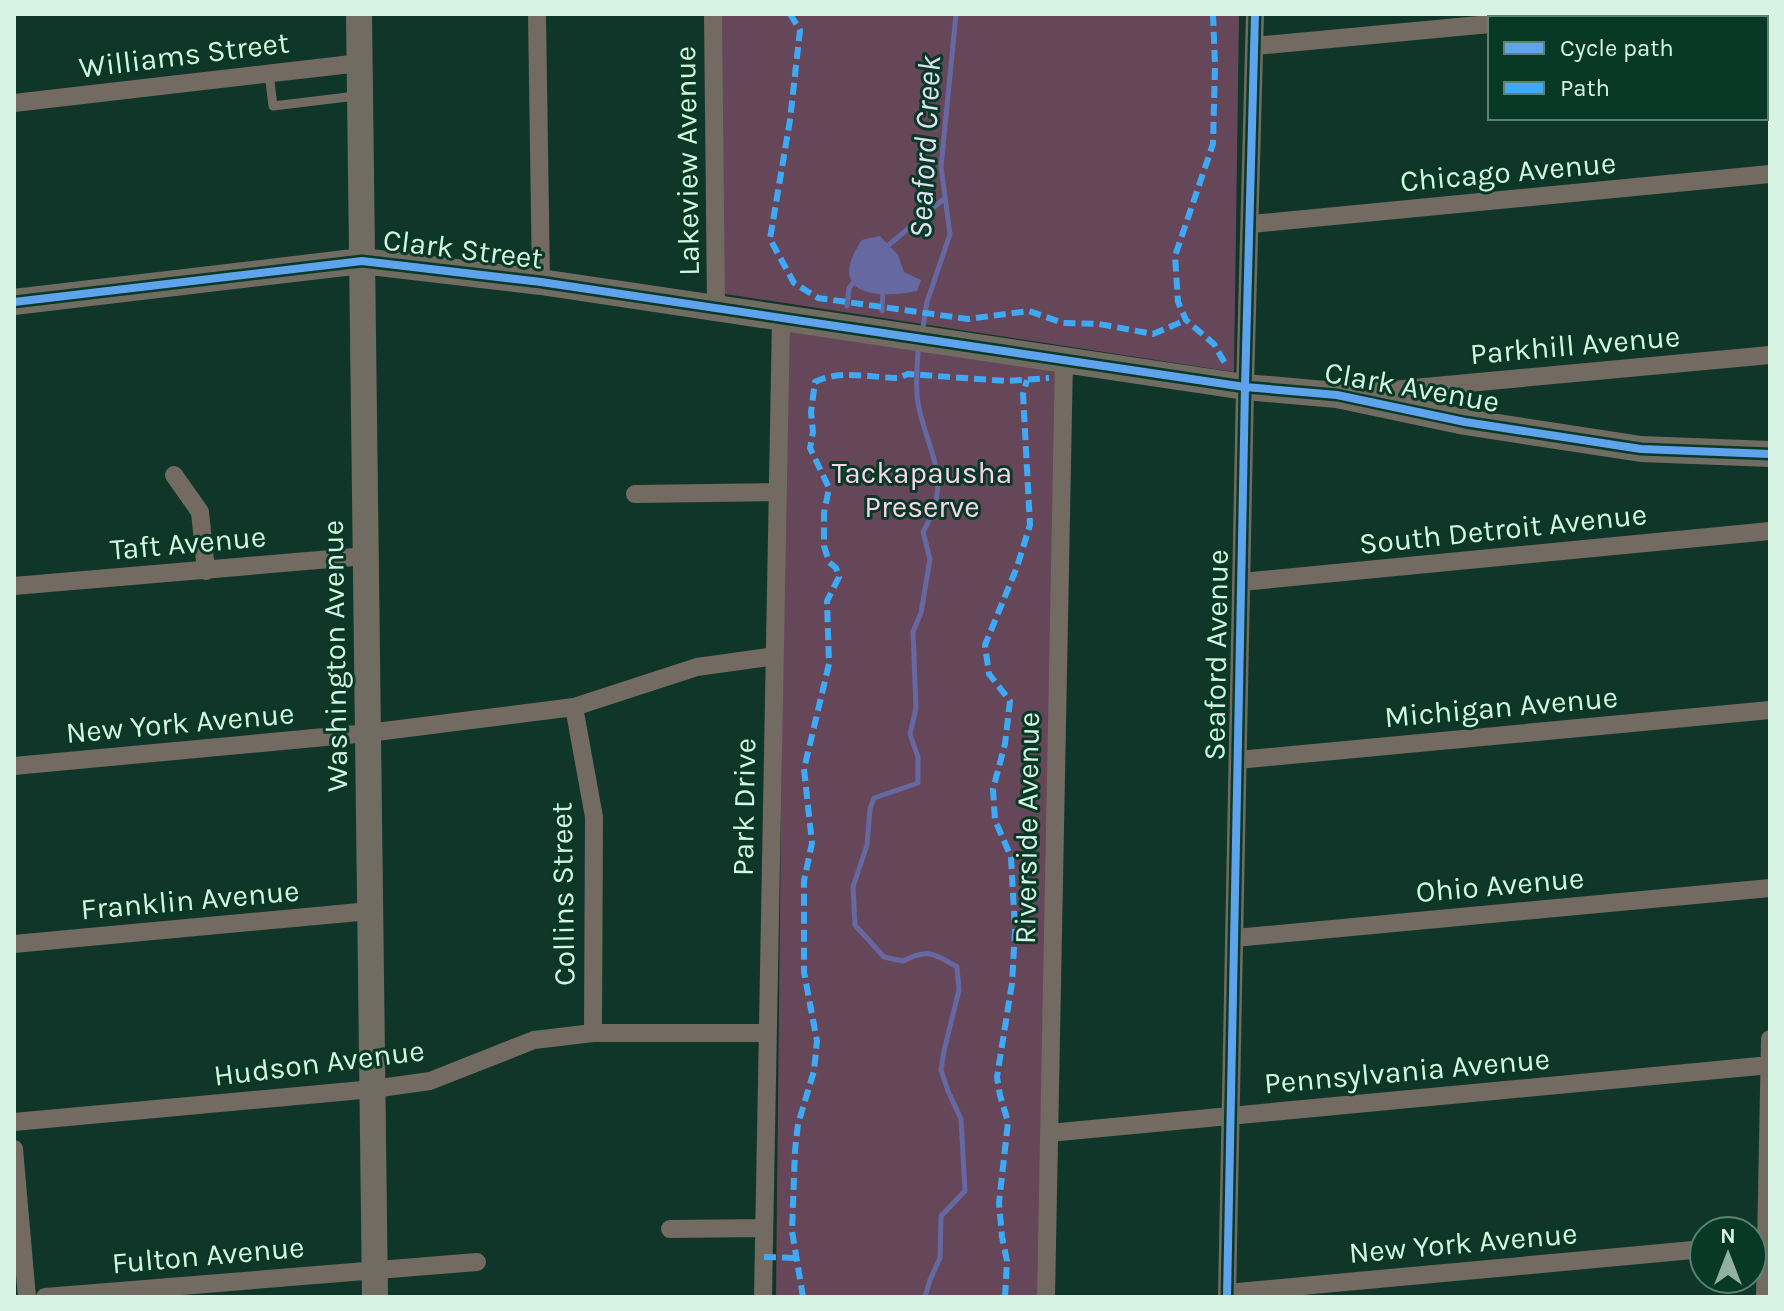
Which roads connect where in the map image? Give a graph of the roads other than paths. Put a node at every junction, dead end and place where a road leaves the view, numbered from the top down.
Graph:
1 (359, 14) edge
2 (537, 14) edge
3 (713, 14) edge
4 (1255, 14) edge
5 (1600, 14) edge
6 (1578, 16) edge
7 (1488, 24) edge
8 (1255, 46) junction
9 (360, 63) junction
10 (269, 73) junction
11 (360, 96) junction
12 (14, 103) edge
13 (1770, 174) edge
14 (1251, 224) junction
15 (362, 261) junction
16 (541, 282) junction
17 (14, 302) edge
18 (716, 308) junction
19 (781, 318) junction
20 (904, 337) joint
21 (1770, 355) edge
22 (1064, 360) junction
23 (1245, 387) junction
24 (1337, 395) junction
25 (1770, 454) edge
26 (174, 475) dead end
27 (778, 492) junction
28 (635, 494) dead end
29 (1770, 531) edge
30 (366, 556) junction
31 (206, 571) junction
32 (1242, 582) junction
33 (14, 586) edge
34 (775, 656) junction
35 (574, 707) junction
36 (1770, 710) edge
37 (368, 733) junction
38 (1238, 760) junction
39 (14, 766) edge
40 (1770, 888) edge
41 (370, 911) junction
42 (1235, 938) junction
43 (14, 944) edge
44 (593, 1033) junction
45 (767, 1033) junction
46 (1770, 1039) edge
47 (1770, 1065) edge
48 (373, 1089) junction
49 (1231, 1115) junction
50 (14, 1122) edge
51 (1049, 1133) junction
52 (14, 1149) edge
53 (1764, 1215) edge
54 (764, 1228) junction
55 (670, 1229) dead end
56 (1688, 1251) edge
57 (477, 1262) dead end
58 (375, 1268) junction
59 (1227, 1295) edge
60 (27, 1297) edge
61 (45, 1297) edge
62 (375, 1297) edge
63 (763, 1297) edge
64 (1046, 1297) edge

1 - 9 street, Washington Avenue
2 - 16 street
3 - 18 street, Lakeview Avenue
4 - 8 street, Seaford Avenue
5 - 6 street
7 - 8 street
8 - 14 street, Seaford Avenue
9 - 10 street, Williams Street
9 - 11 street, Washington Avenue
10 - 11 lane
10 - 12 street, Williams Street
11 - 15 street, Washington Avenue
13 - 14 street, Chicago Avenue
14 - 23 street, Seaford Avenue
15 - 16 street, Clark Street
15 - 17 street, Clark Street
15 - 30 street, Washington Avenue
16 - 18 street, Clark Street
18 - 19 street, Clark Street
19 - 20 street, Clark Street
19 - 27 street, Park Drive
20 - 22 street, Clark Avenue
21 - 24 street, Parkhill Avenue
22 - 23 street, Clark Avenue
22 - 51 street, Riverside Avenue
23 - 24 street, Clark Avenue
23 - 32 street, Seaford Avenue
24 - 25 street, Clark Avenue
26 - 31 street
27 - 28 street
27 - 34 street, Park Drive
29 - 32 street, South Detroit Avenue
30 - 31 street, Taft Avenue
30 - 37 street, Washington Avenue
31 - 33 street, Taft Avenue
32 - 38 street, Seaford Avenue
34 - 35 street, New York Avenue
34 - 45 street, Park Drive
35 - 37 street, New York Avenue
35 - 44 street, Collins Street
36 - 38 street, Michigan Avenue
37 - 39 street, New York Avenue
37 - 41 street, Washington Avenue
38 - 42 street, Seaford Avenue
40 - 42 street, Ohio Avenue
41 - 43 street, Franklin Avenue
41 - 48 street, Washington Avenue
42 - 49 street, Seaford Avenue
44 - 45 street, Hudson Avenue
44 - 48 street, Hudson Avenue
45 - 54 street, Park Drive
46 - 47 street
47 - 49 street, Pennsylvania Avenue
47 - 53 street
48 - 50 street, Hudson Avenue
48 - 58 street, Washington Avenue
49 - 51 street, Pennsylvania Avenue
49 - 59 street, Seaford Avenue
51 - 64 street, Riverside Avenue
52 - 60 street
54 - 55 street
54 - 63 street, Park Drive
56 - 59 street, New York Avenue
57 - 58 street, Fulton Avenue
58 - 61 street, Fulton Avenue
58 - 62 street, Washington Avenue

